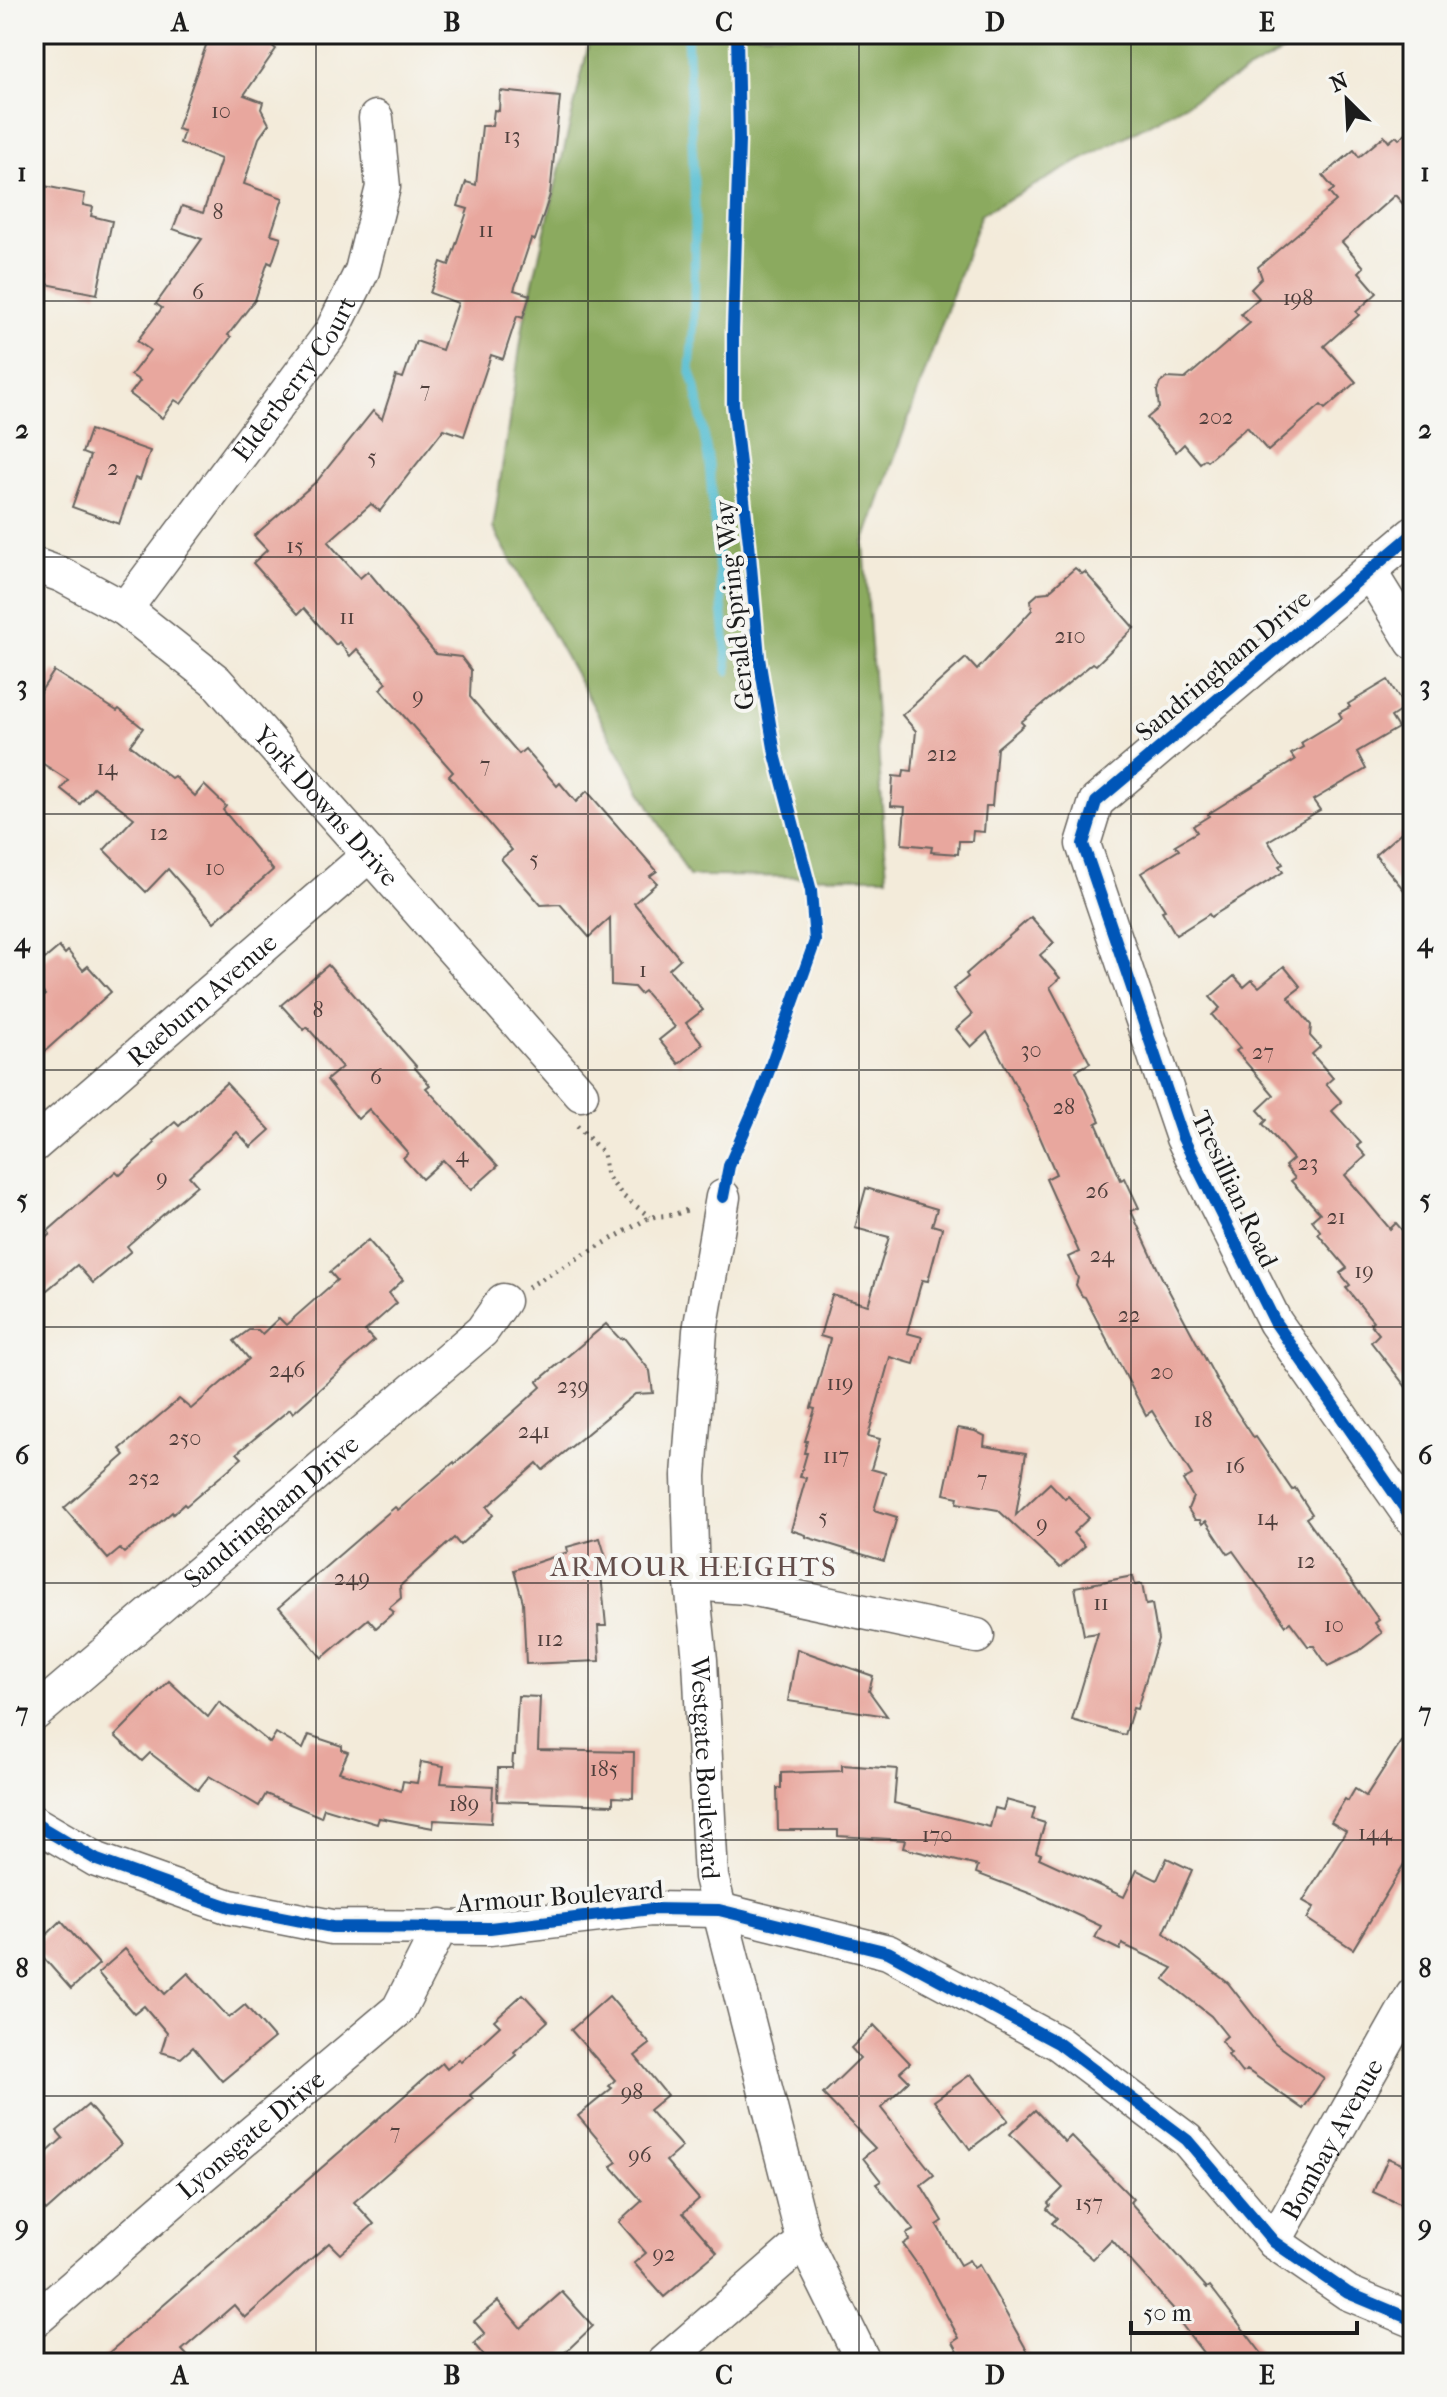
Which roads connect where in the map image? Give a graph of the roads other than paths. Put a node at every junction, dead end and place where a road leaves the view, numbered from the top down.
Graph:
1 (376, 118) dead end
2 (1413, 534) edge
3 (34, 565) edge
4 (1369, 571) junction
5 (125, 609) junction
6 (1413, 642) edge
7 (1083, 844) joint
8 (370, 854) junction
9 (581, 1094) road end
10 (34, 1145) edge
11 (723, 1197) road end
12 (503, 1301) road end
13 (1413, 1520) edge
14 (692, 1583) junction
15 (977, 1636) dead end
16 (34, 1714) edge
17 (34, 1823) edge
18 (719, 1910) junction
19 (441, 1926) junction
20 (1413, 1995) edge
21 (804, 2241) junction
22 (1274, 2242) junction
23 (1413, 2320) edge
24 (34, 2321) edge
25 (664, 2363) edge
26 (864, 2363) edge

1 - 5 street, Elderberry Court
2 - 4 street, Sandringham Drive
3 - 5 street, York Downs Drive
4 - 6 street
4 - 7 street, Sandringham Drive
5 - 8 street, York Downs Drive
7 - 13 street, Tresillian Road
8 - 9 street, York Downs Drive
8 - 10 street, Raeburn Avenue
11 - 14 street, Westgate Boulevard
12 - 16 street, Sandringham Drive
14 - 15 street
14 - 18 street, Westgate Boulevard
17 - 19 street, Armour Boulevard
18 - 19 street, Armour Boulevard
18 - 21 street, Westgate Boulevard
18 - 22 street, Armour Boulevard
19 - 24 street, Lyonsgate Drive
20 - 22 street, Bombay Avenue
21 - 25 street
21 - 26 street, Westgate Boulevard
22 - 23 street, Armour Boulevard

